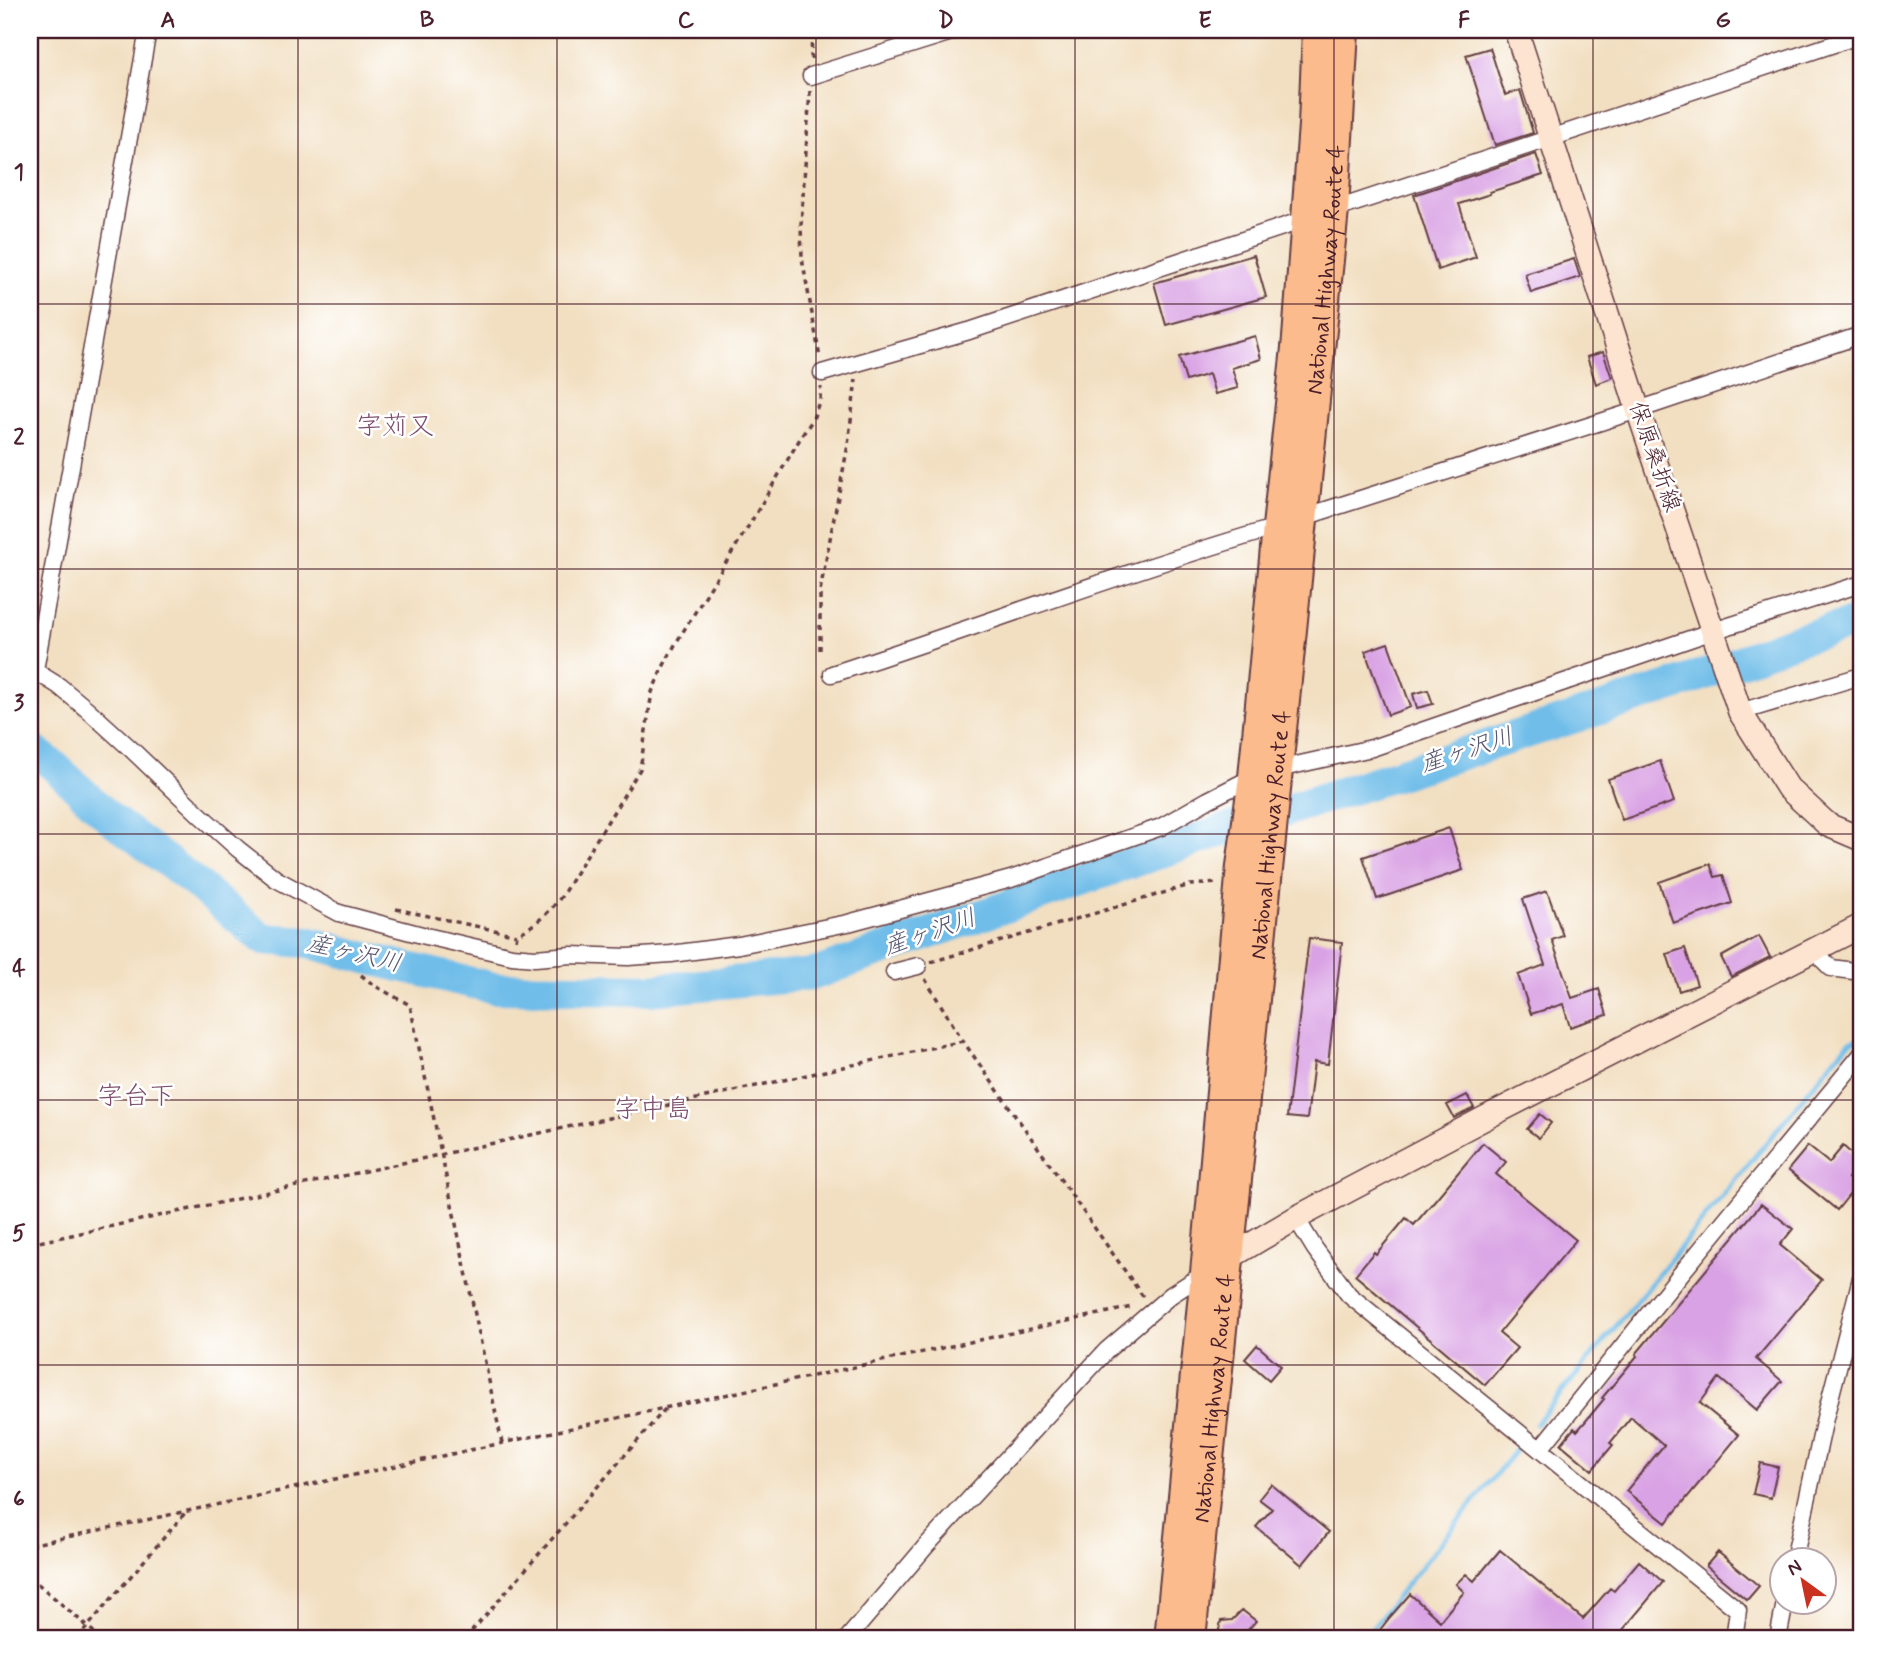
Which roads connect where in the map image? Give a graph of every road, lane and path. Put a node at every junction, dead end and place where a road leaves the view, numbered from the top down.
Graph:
1 (148, 30) edge
2 (813, 30) edge
3 (958, 30) edge
4 (1317, 30) edge
5 (1344, 30) edge
6 (1516, 30) edge
7 (1861, 35) edge
8 (811, 76) junction
9 (1552, 138) junction
10 (1334, 210) junction
11 (1306, 219) junction
12 (1861, 335) edge
13 (858, 363) junction
14 (822, 373) junction
15 (1638, 410) junction
16 (1304, 517) junction
17 (1277, 527) junction
18 (1861, 584) edge
19 (1715, 635) junction
20 (820, 650) dead end
21 (32, 669) edge
22 (832, 674) dead end
23 (1861, 676) edge
24 (1740, 712) junction
25 (1265, 779) junction
26 (1861, 839) edge
27 (1240, 873) junction
28 (392, 908) dead end
29 (1861, 926) edge
30 (517, 935) junction
31 (1813, 950) junction
32 (512, 956) junction
33 (918, 966) junction
34 (894, 972) dead end
35 (1861, 972) edge
36 (360, 975) dead end
37 (962, 1041) junction
38 (1861, 1055) edge
39 (441, 1154) junction
40 (1297, 1218) junction
41 (30, 1244) edge
42 (1230, 1257) junction
43 (1205, 1273) junction
44 (1861, 1278) edge
45 (1152, 1310) junction
46 (666, 1408) junction
47 (502, 1443) junction
48 (1540, 1449) junction
49 (186, 1511) junction
50 (30, 1545) edge
51 (1797, 1546) edge
52 (30, 1577) edge
53 (1782, 1616) edge
54 (88, 1627) junction
55 (77, 1639) edge
56 (102, 1639) edge
57 (465, 1639) edge
58 (847, 1639) edge
59 (1169, 1639) edge
60 (1191, 1639) edge
61 (1734, 1639) edge
62 (1778, 1639) edge

1 - 21 street
2 - 8 path
3 - 8 street
4 - 11 highway, National Highway Route 4
5 - 10 highway, National Highway Route 4
6 - 9 main road, 保原桑折線
7 - 9 street
8 - 14 path
9 - 10 street
9 - 15 main road, 保原桑折線
10 - 11 street
10 - 16 highway, National Highway Route 4
11 - 13 street
11 - 17 highway, National Highway Route 4
12 - 15 street
13 - 14 street
13 - 20 path
14 - 30 path
15 - 16 street
15 - 19 main road, 保原桑折線
16 - 25 highway, National Highway Route 4
17 - 22 street
17 - 25 highway, National Highway Route 4
18 - 19 street
19 - 24 main road, 保原桑折線
19 - 25 street
21 - 32 street
23 - 24 street
24 - 26 main road, 保原桑折線
25 - 27 highway, National Highway Route 4
25 - 32 street
25 - 42 highway, National Highway Route 4
27 - 33 path
27 - 43 highway, National Highway Route 4
28 - 30 path
29 - 31 main road
30 - 32 path
31 - 35 street
31 - 40 main road
33 - 34 street
33 - 37 path
36 - 39 path
37 - 39 path
37 - 45 path
38 - 48 street
39 - 41 path
39 - 47 path
40 - 42 main road
40 - 48 street
42 - 43 main road
42 - 60 highway, National Highway Route 4
43 - 45 street
43 - 59 highway, National Highway Route 4
44 - 51 street
45 - 46 path
45 - 58 street
46 - 47 path
46 - 57 path
47 - 49 path
48 - 61 street
49 - 50 path
49 - 54 path
52 - 54 path
53 - 62 street
54 - 55 path
54 - 56 path

